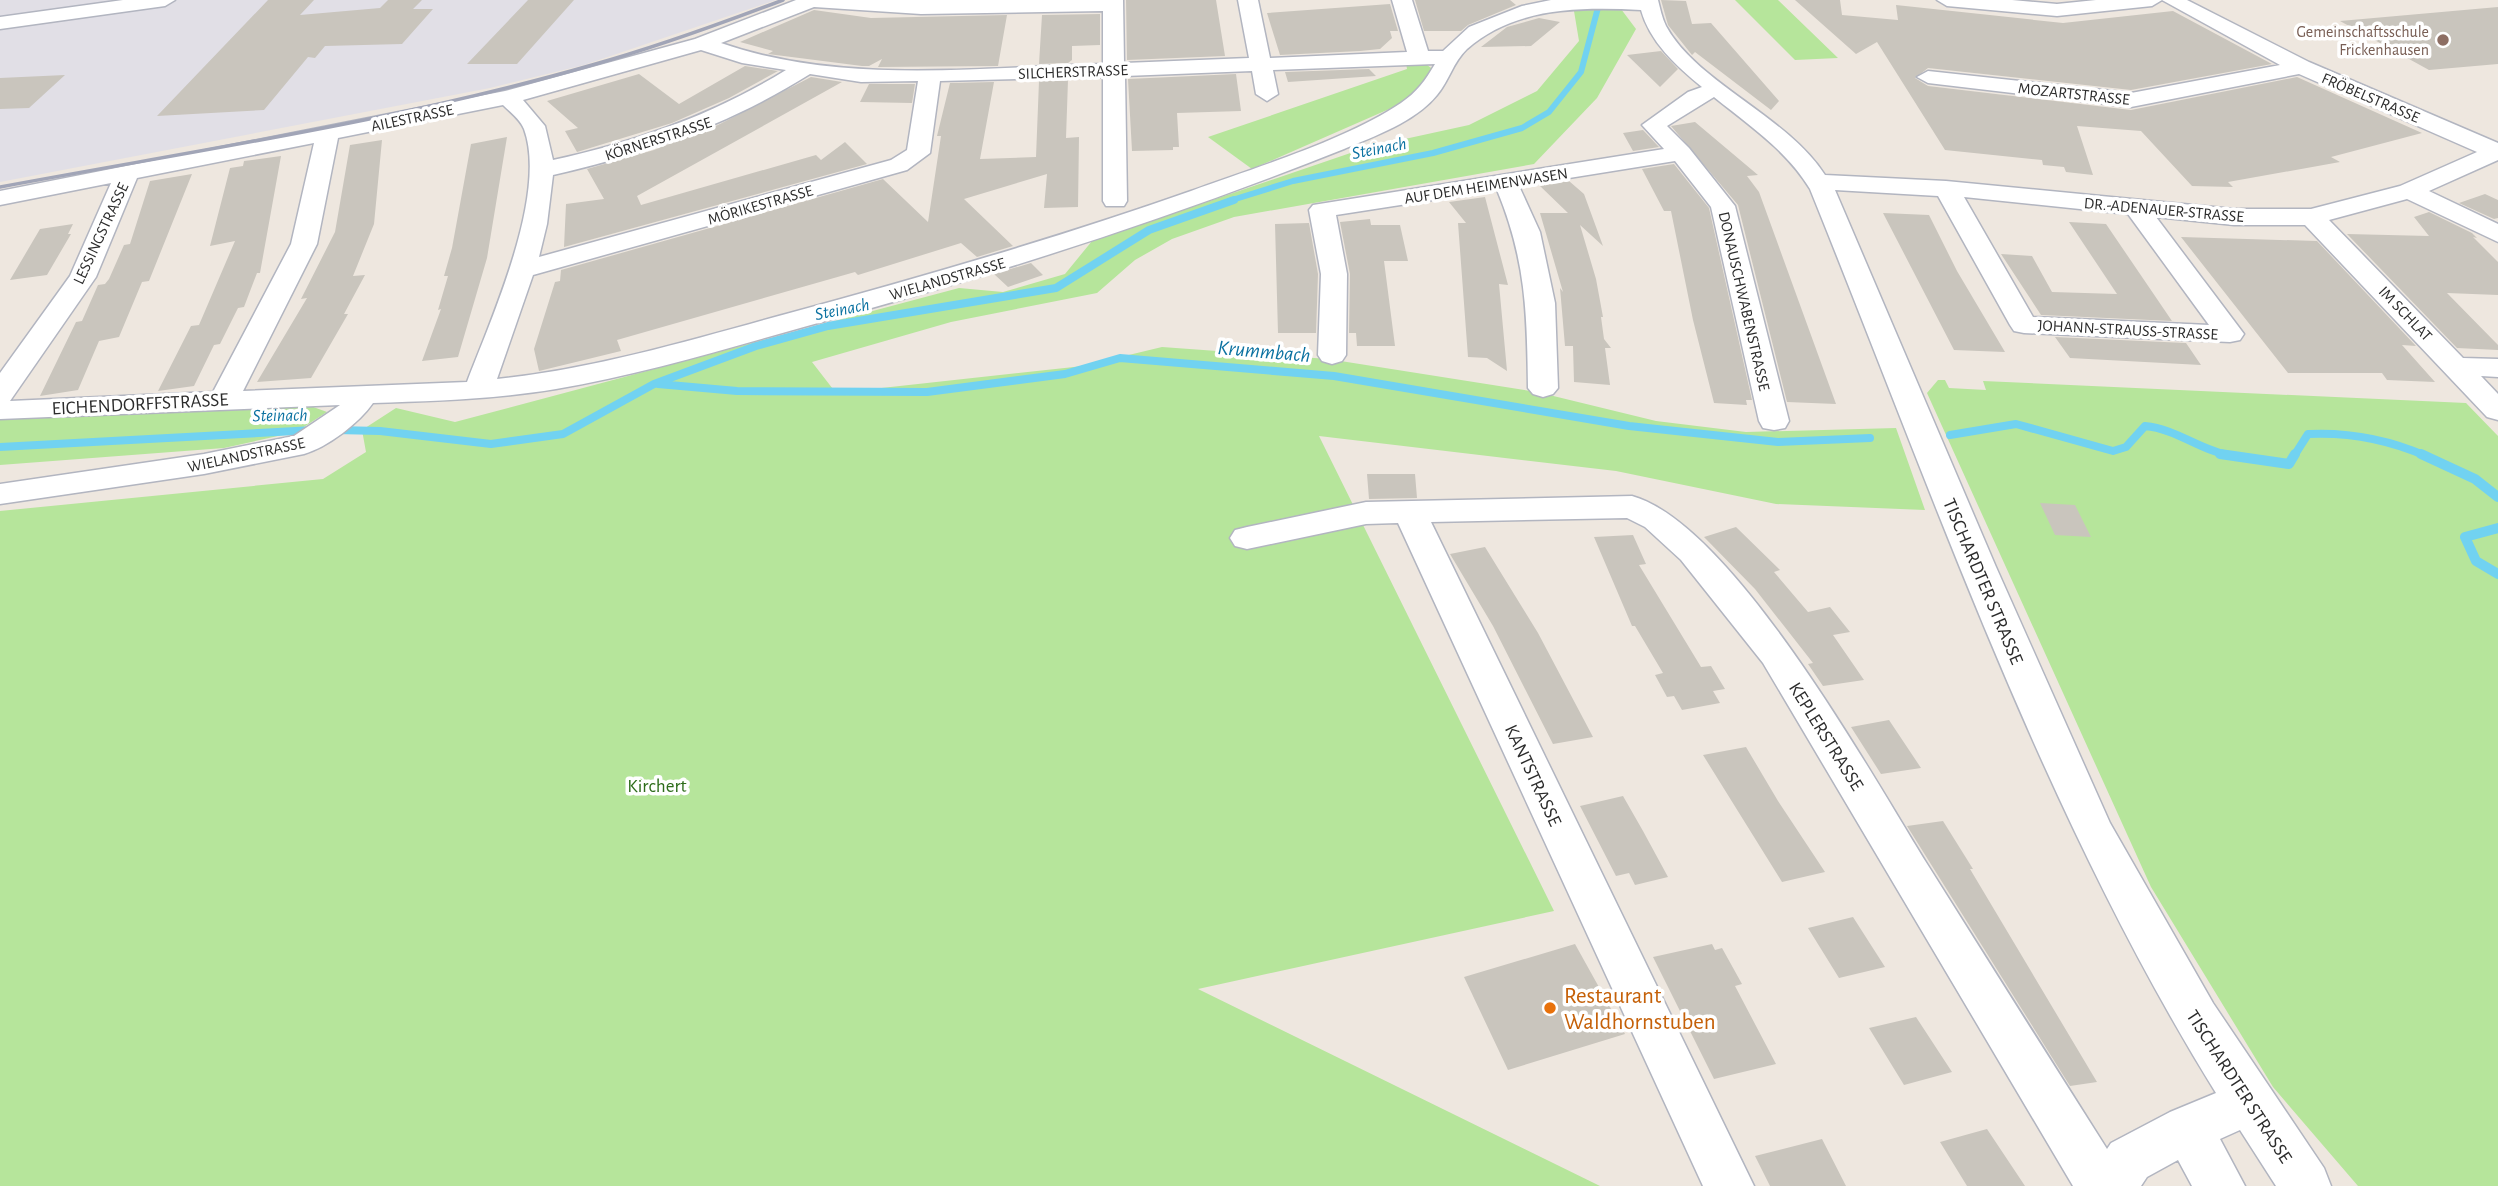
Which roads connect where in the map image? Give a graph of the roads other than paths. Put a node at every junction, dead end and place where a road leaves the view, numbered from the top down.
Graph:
1 (165, 0) edge
2 (814, 0) edge
3 (1248, 0) edge
4 (1402, 0) edge
5 (1947, 0) edge
6 (2152, 0) edge
7 (2172, 0) edge
8 (1648, 2) edge
9 (1113, 3) edge
10 (61, 8) edge
11 (0, 23) edge
12 (702, 43) junction
13 (1447, 57) junction
14 (1420, 59) junction
15 (1261, 64) junction
16 (2301, 67) junction
17 (803, 69) junction
18 (1113, 70) junction
19 (930, 76) junction
20 (1928, 77) dead end
21 (1718, 88) junction
22 (1266, 94) dead end
23 (508, 97) junction
24 (327, 135) junction
25 (2497, 146) edge
26 (1681, 153) junction
27 (542, 170) junction
28 (127, 174) junction
29 (1819, 182) junction
30 (1506, 183) junction
31 (1946, 188) junction
32 (2409, 191) junction
33 (0, 198) edge
34 (1115, 201) dead end
35 (2135, 206) junction
36 (2312, 217) junction
37 (2498, 234) edge
38 (523, 270) junction
39 (1332, 355) dead end
40 (2456, 366) junction
41 (2498, 368) edge
42 (1543, 388) dead end
43 (478, 390) junction
44 (0, 394) edge
45 (224, 399) junction
46 (359, 401) junction
47 (0, 410) edge
48 (2498, 411) edge
49 (1774, 421) dead end
50 (0, 494) edge
51 (1410, 513) junction
52 (1247, 538) dead end
53 (2248, 1103) junction
54 (2187, 1129) junction
55 (1729, 1186) edge
56 (2101, 1186) edge
57 (2110, 1186) edge
58 (2220, 1186) edge
59 (2305, 1186) edge

1 - 10 street
2 - 9 street
2 - 12 street, AILESTRASSE
3 - 15 street
4 - 14 street
5 - 6 street
7 - 16 street, FRÖBELSTRASSE
8 - 13 street, WIELANDSTRASSE
8 - 21 street, TISCHARDTER STRASSE
9 - 18 street
10 - 11 street
12 - 17 street, SILCHERSTRASSE
12 - 23 street, AILESTRASSE
13 - 14 street, SILCHERSTRASSE
13 - 43 street, WIELANDSTRASSE
14 - 15 street, SILCHERSTRASSE
15 - 18 street, SILCHERSTRASSE
15 - 22 street
16 - 20 street, MOZARTSTRASSE
16 - 25 street, FRÖBELSTRASSE
17 - 19 street, SILCHERSTRASSE
17 - 27 street, KÖRNERSTRASSE
18 - 19 street, SILCHERSTRASSE
18 - 34 street
19 - 38 street, MÖRIKESTRASSE
21 - 26 street
21 - 29 street, TISCHARDTER STRASSE
23 - 24 street, AILESTRASSE
23 - 27 street
24 - 28 street, AILESTRASSE
24 - 45 street
25 - 32 street, DR.-ADENAUER-STRASSE
26 - 30 street, AUF DEM HEIMENWASEN
26 - 49 street, DONAUSCHWABENSTRASSE
27 - 38 street
28 - 33 street, AILESTRASSE
28 - 44 street, LESSINGSTRASSE
29 - 31 street, DR.-ADENAUER-STRASSE
29 - 53 street, TISCHARDTER STRASSE
30 - 39 street, AUF DEM HEIMENWASEN
30 - 42 street
31 - 35 street, DR.-ADENAUER-STRASSE
31 - 35 street, JOHANN-STRAUSS-STRASSE
32 - 36 street, DR.-ADENAUER-STRASSE
32 - 37 street
35 - 36 street, DR.-ADENAUER-STRASSE
36 - 40 street, IM SCHLAT
38 - 43 street
40 - 41 street
40 - 48 street, IM SCHLAT
43 - 46 street, WIELANDSTRASSE
45 - 46 street, EICHENDORFFSTRASSE
45 - 47 street, EICHENDORFFSTRASSE
46 - 50 street, WIELANDSTRASSE
51 - 52 street
51 - 55 street, KANTSTRASSE
51 - 56 street, KEPLERSTRASSE
53 - 54 street
53 - 59 street, TISCHARDTER STRASSE
54 - 57 street
54 - 58 street

